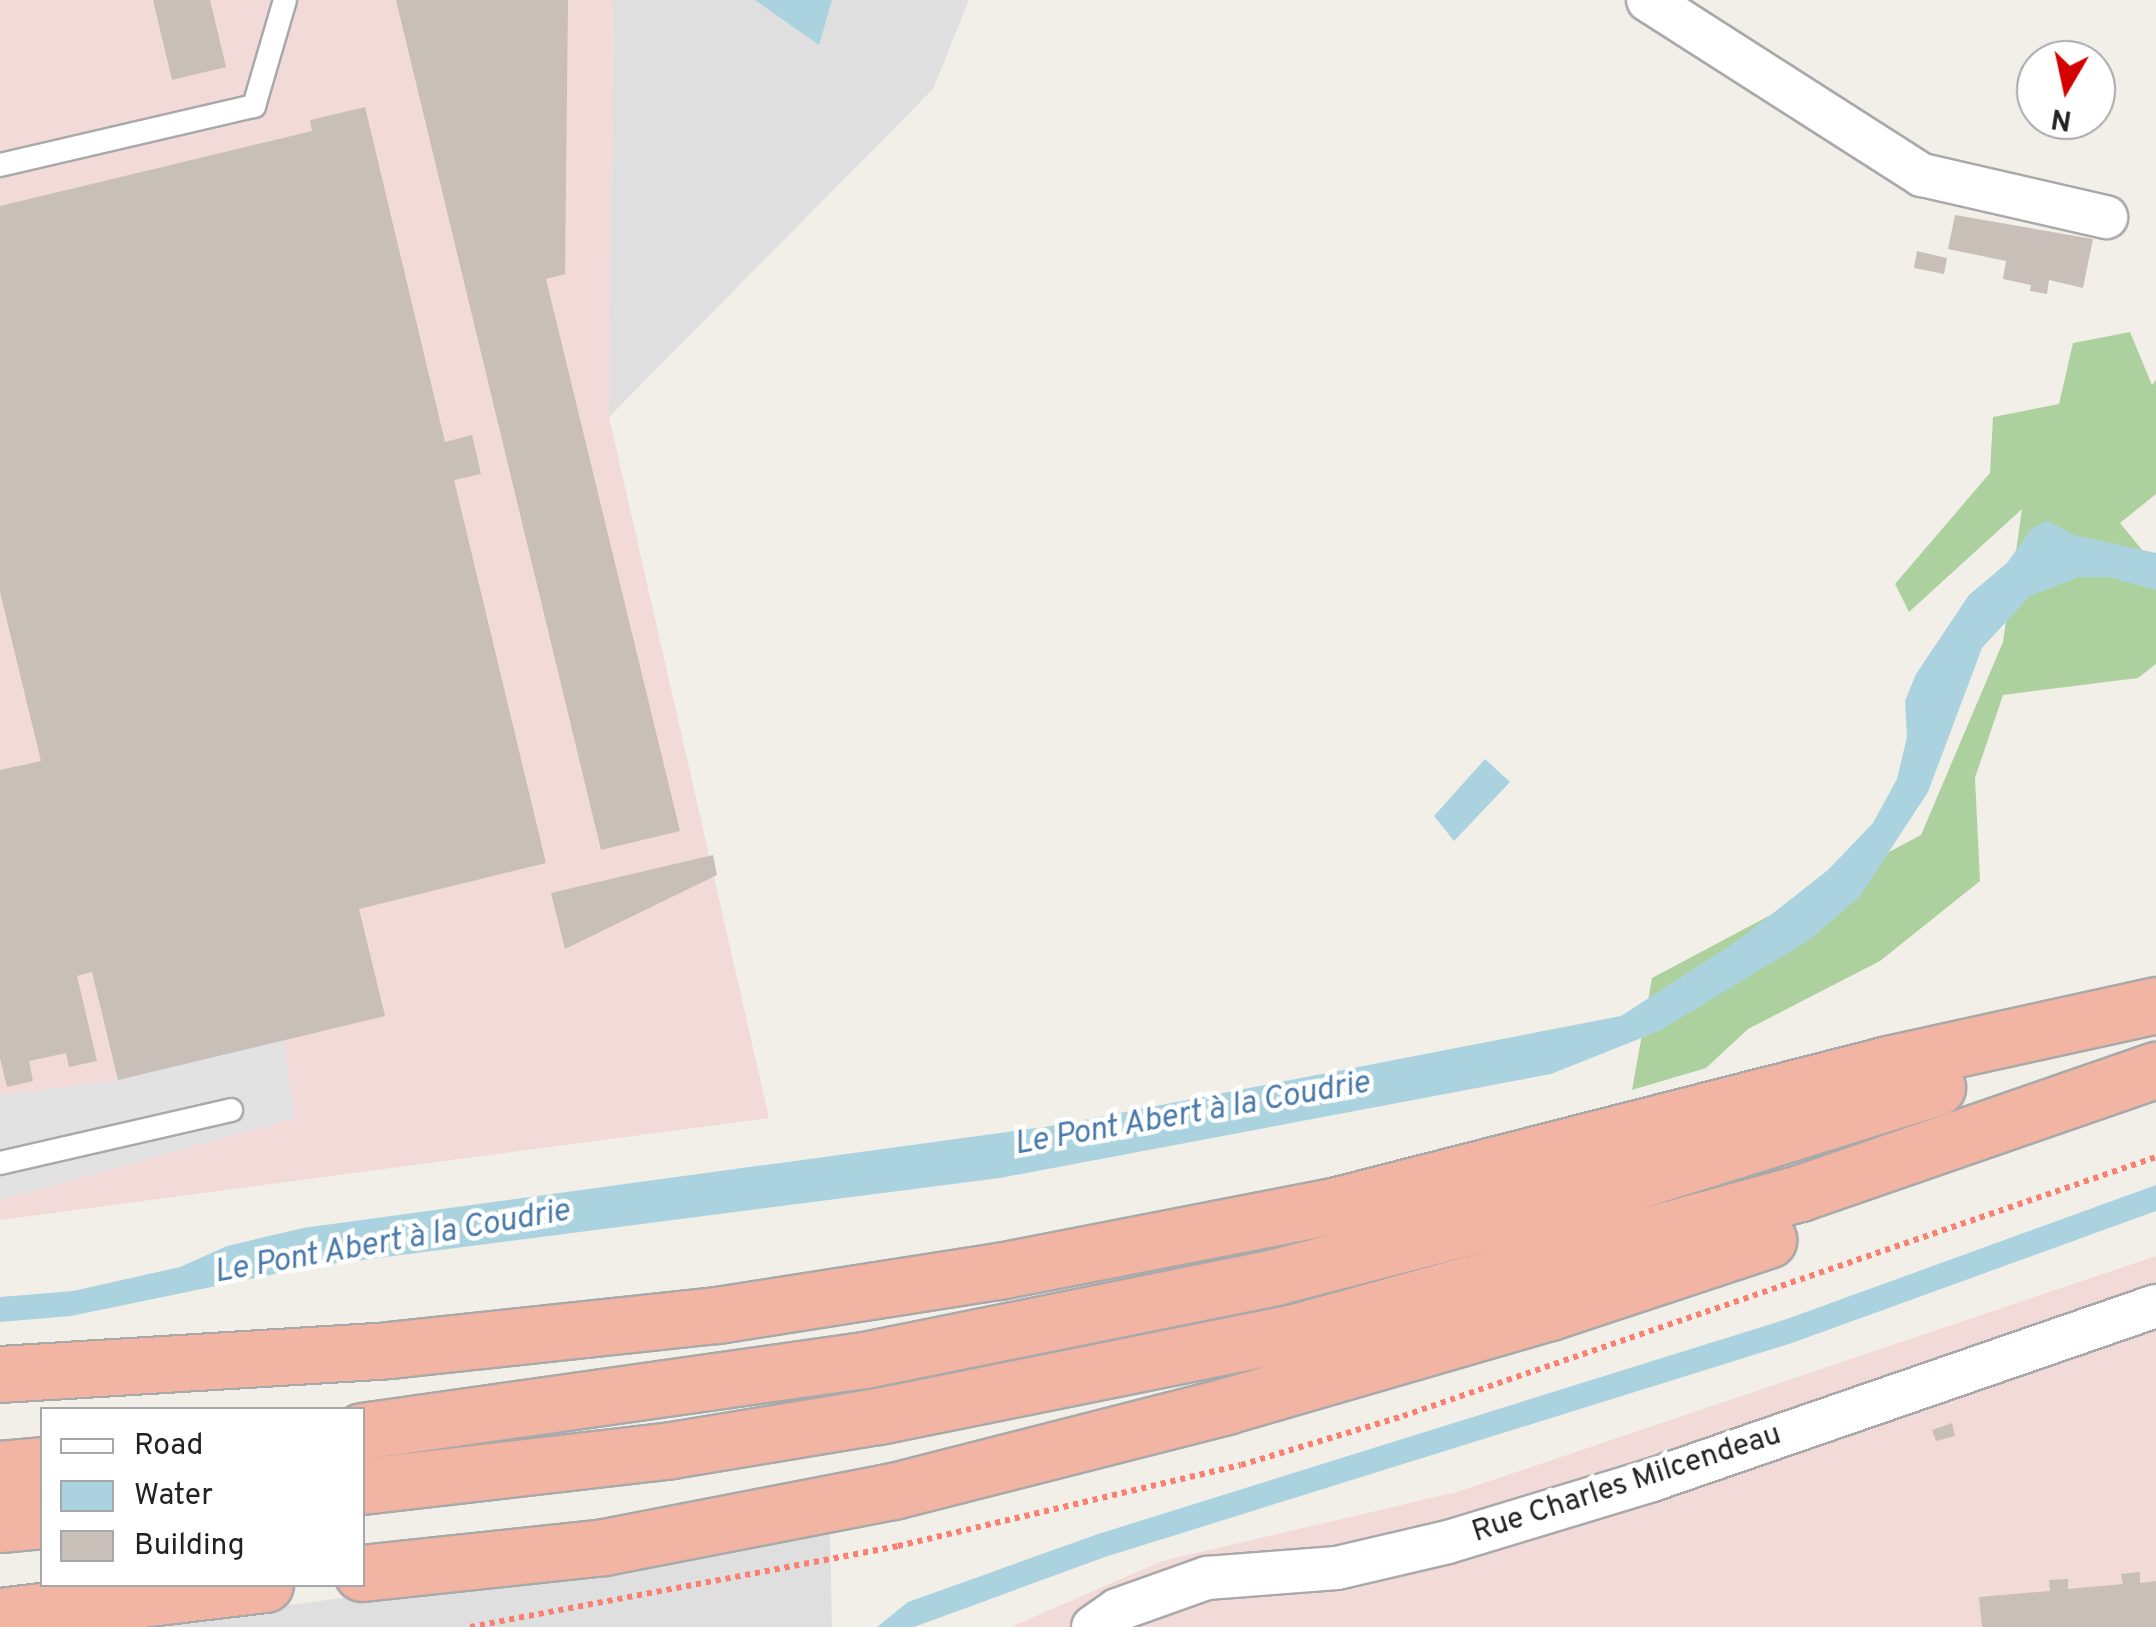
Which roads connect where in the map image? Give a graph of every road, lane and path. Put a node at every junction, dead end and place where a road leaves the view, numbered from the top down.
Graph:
1 (285, 0) edge
2 (1648, 0) edge
3 (0, 165) edge
4 (2106, 217) dead end
5 (2156, 1006) edge
6 (2140, 1076) edge
7 (231, 1110) dead end
8 (0, 1163) edge
9 (2156, 1306) edge
10 (0, 1374) edge
11 (365, 1432) edge
12 (40, 1465) edge
13 (0, 1470) edge
14 (365, 1486) edge
15 (40, 1520) edge
16 (0, 1524) edge
17 (365, 1573) edge
18 (240, 1587) edge
19 (0, 1616) edge
20 (1092, 1627) edge

1 - 3 lane
2 - 4 street
5 - 10 highway
5 - 11 highway
6 - 14 highway
6 - 17 highway
7 - 8 lane
9 - 20 street, Rue Charles Milcendeau
12 - 13 highway
15 - 16 highway
18 - 19 highway

